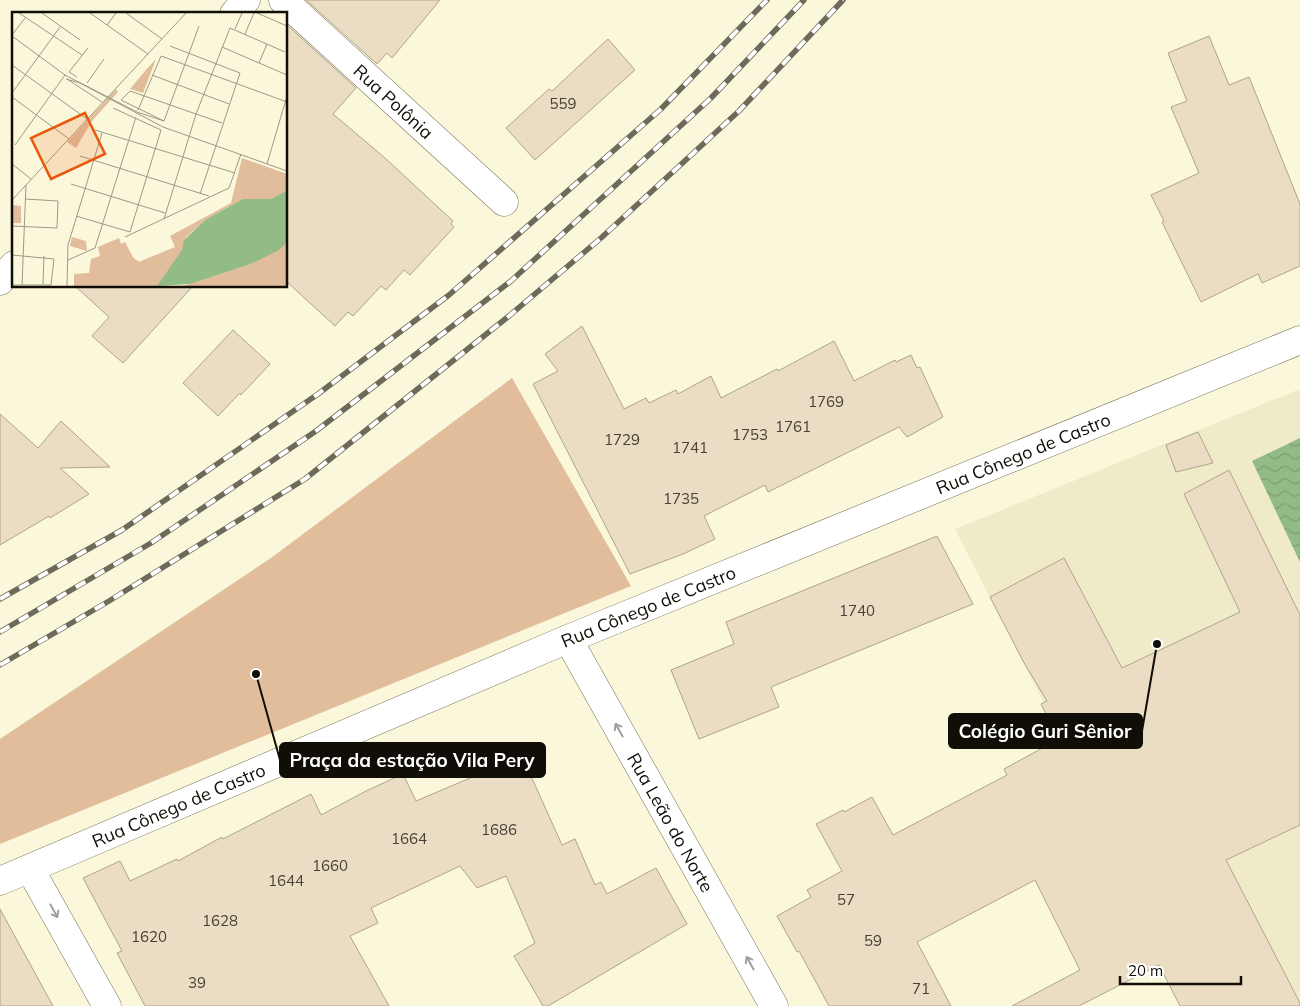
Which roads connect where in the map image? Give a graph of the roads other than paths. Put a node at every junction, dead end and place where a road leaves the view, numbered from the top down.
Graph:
1 (246, 0) edge
2 (283, 0) edge
3 (236, 12) edge
4 (504, 202) dead end
5 (12, 267) edge
6 (0, 281) edge
7 (1300, 340) edge
8 (568, 639) junction
9 (30, 869) junction
10 (0, 881) edge
11 (107, 1006) edge
12 (774, 1006) edge

1 - 3 main road
2 - 4 main road, Rua Polônia
5 - 6 main road
7 - 8 main road, Rua Cônego de Castro
8 - 9 main road, Rua Cônego de Castro
12 -> 8 main road, Rua Leão do Norte
9 - 10 main road, Rua Cônego de Castro
9 -> 11 main road

